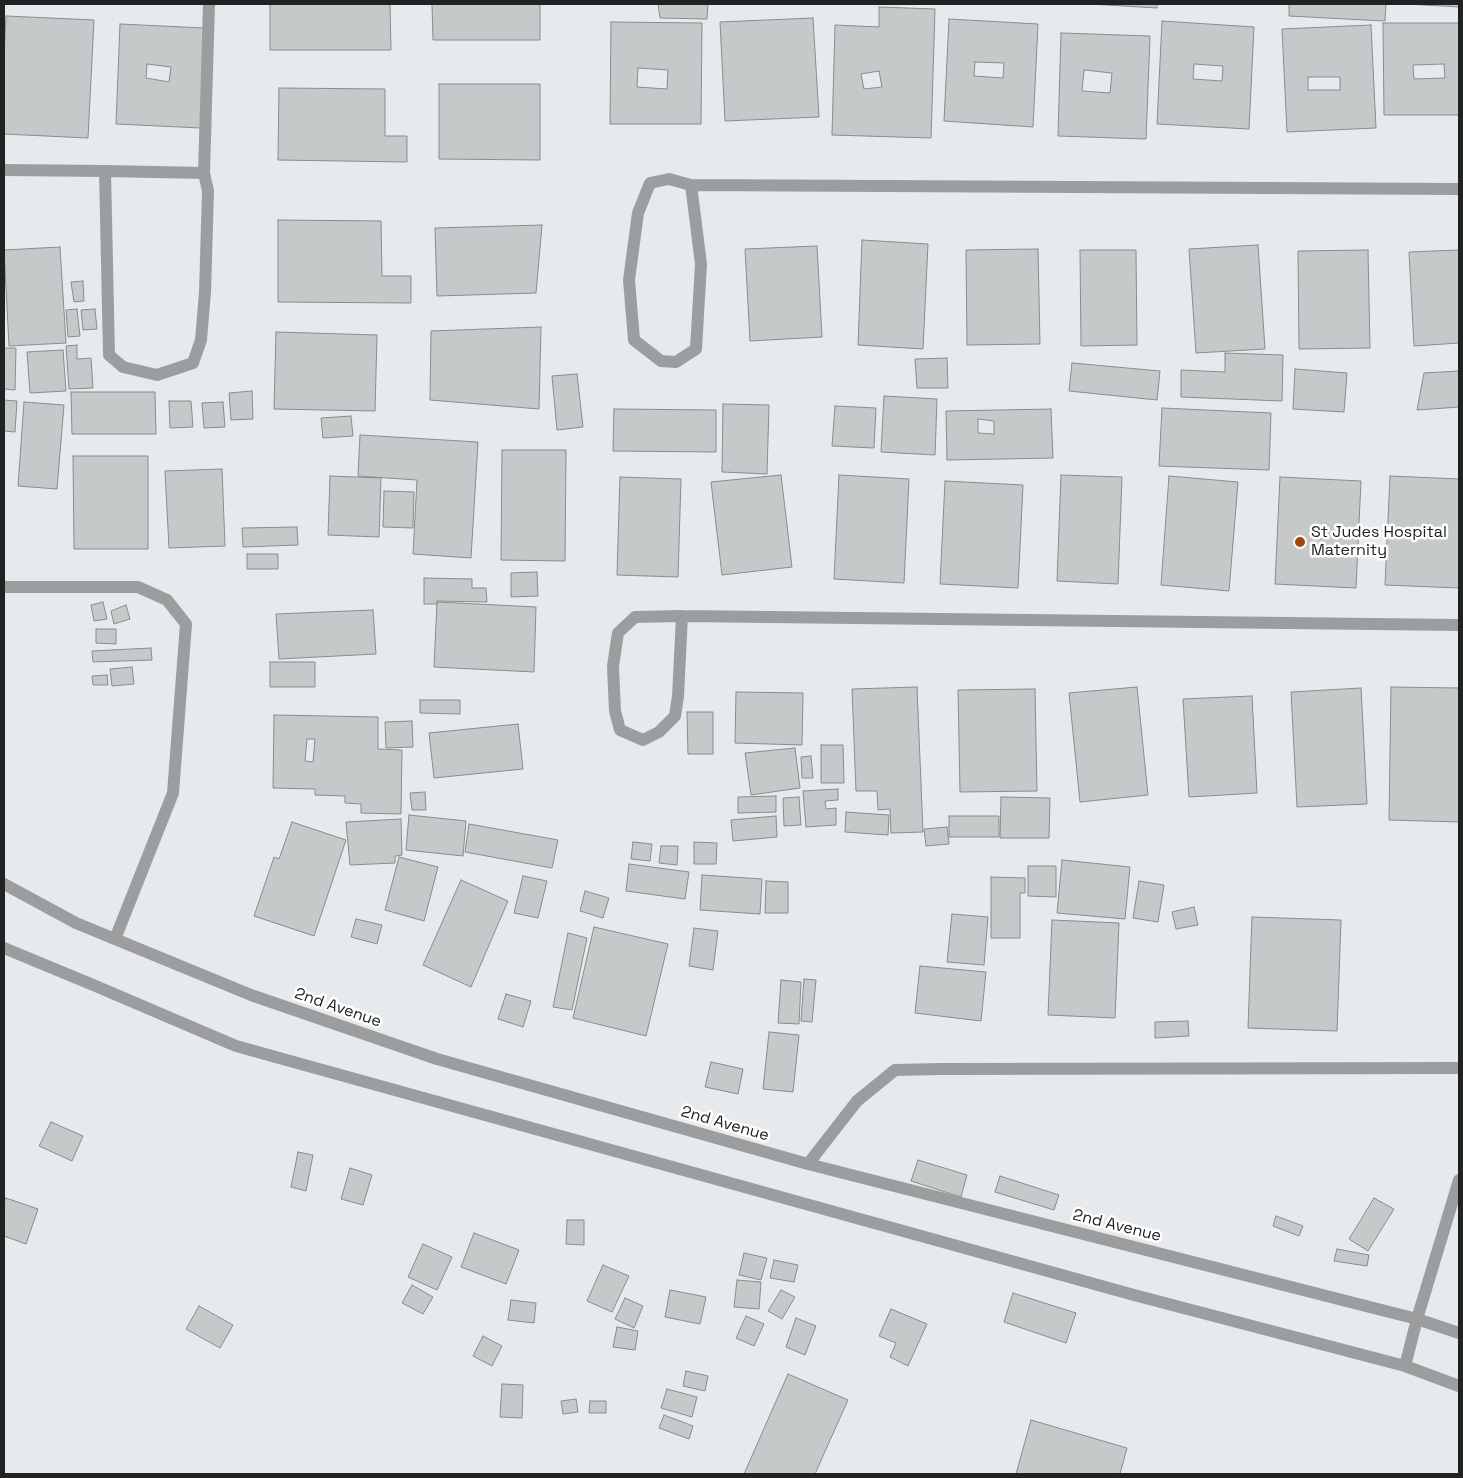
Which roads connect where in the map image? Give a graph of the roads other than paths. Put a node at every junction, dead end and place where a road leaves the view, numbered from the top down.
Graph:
1 (209, 4) edge
2 (4, 170) edge
3 (105, 171) junction
4 (204, 173) junction
5 (691, 185) junction
6 (1459, 188) edge
7 (4, 587) edge
8 (682, 616) junction
9 (1459, 625) edge
10 (4, 884) edge
11 (115, 939) junction
12 (4, 948) edge
13 (1459, 1068) edge
14 (808, 1164) junction
15 (1459, 1180) edge
16 (1418, 1319) junction
17 (1459, 1332) edge
18 (1405, 1366) junction
19 (1459, 1386) edge

1 - 4 street
2 - 3 street
3 - 4 street
3 - 4 street
5 - 5 street
5 - 6 street
7 - 11 street
8 - 8 street
8 - 9 street
10 - 11 street, 2nd Avenue
11 - 14 street, 2nd Avenue
12 - 18 street
13 - 14 street
14 - 16 street, 2nd Avenue
15 - 16 street
16 - 17 street, 2nd Avenue
16 - 18 street
18 - 19 street

